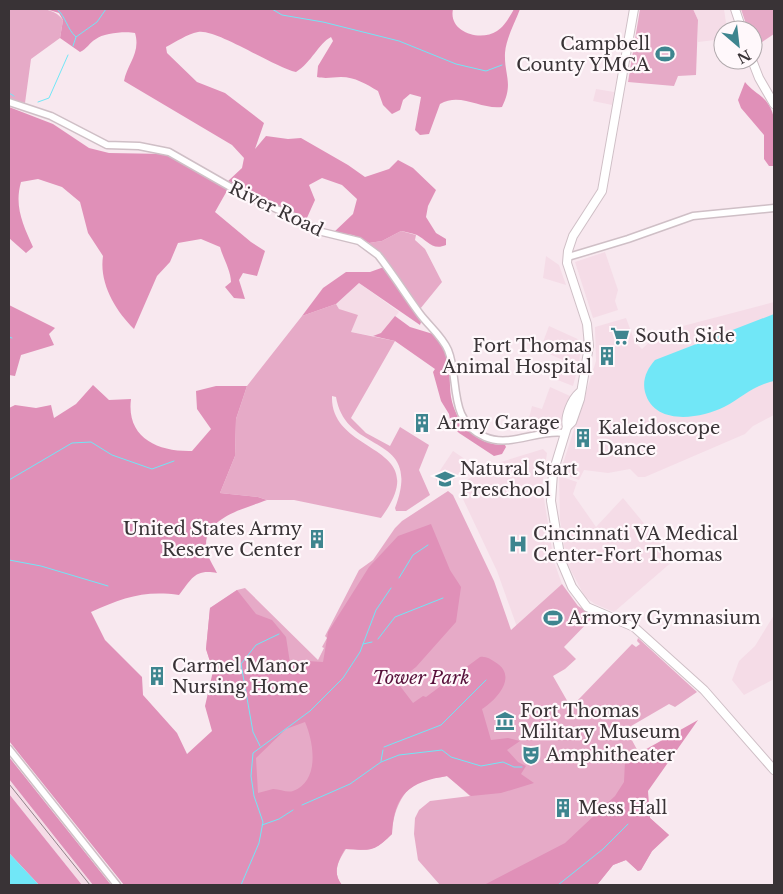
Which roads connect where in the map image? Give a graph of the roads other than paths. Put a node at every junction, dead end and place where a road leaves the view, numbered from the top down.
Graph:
1 (634, 9) edge
2 (756, 70) edge
3 (9, 102) edge
4 (774, 104) edge
5 (774, 208) edge
6 (568, 257) junction
7 (565, 430) junction
8 (9, 750) edge
9 (774, 770) edge
10 (117, 885) edge

1 - 6 main road
2 - 4 main road
3 - 7 street, River Road
5 - 6 street
6 - 7 main road
7 - 9 main road
8 - 10 street

